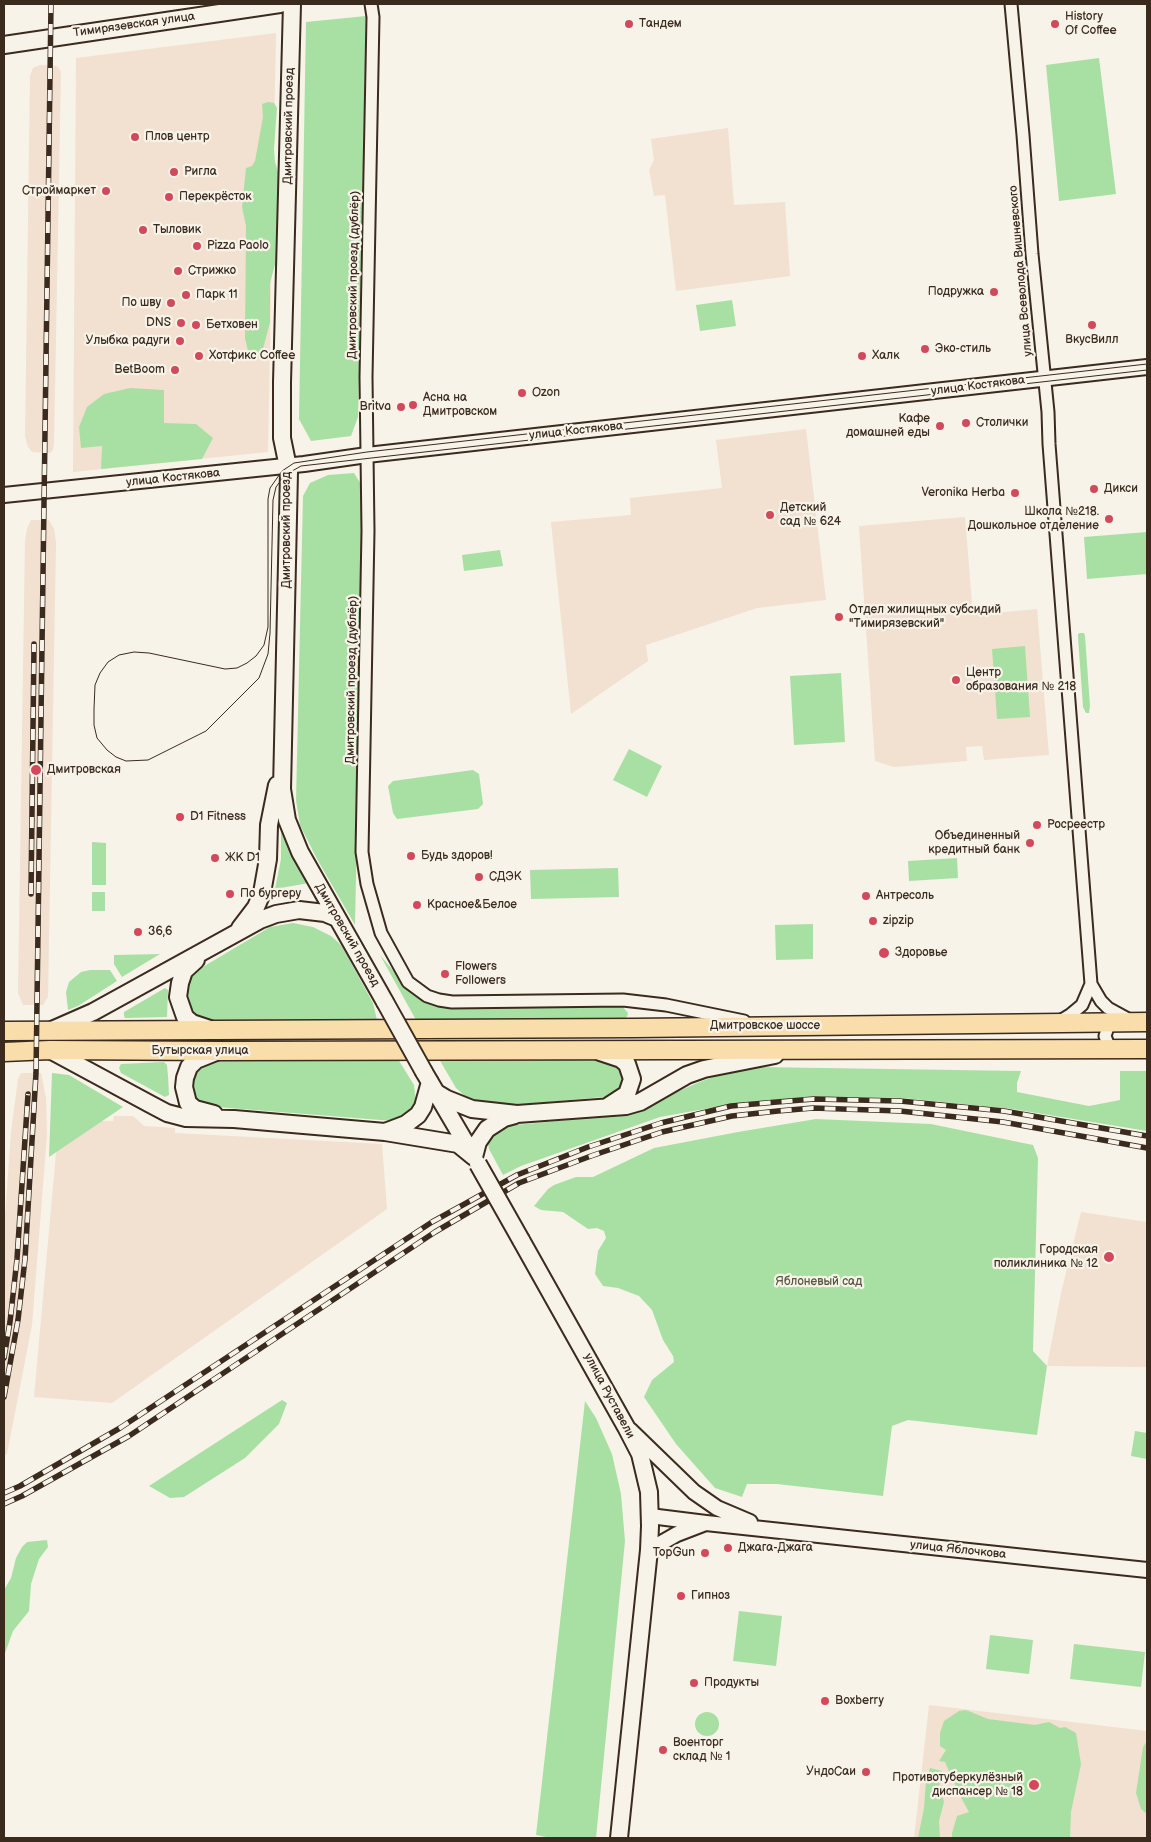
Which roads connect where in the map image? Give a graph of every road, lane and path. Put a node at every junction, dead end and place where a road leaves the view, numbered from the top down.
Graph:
1 (280, 4) edge
2 (292, 4) edge
3 (371, 4) edge
4 (1010, 4) edge
5 (11, 44) edge
6 (1147, 367) edge
7 (1045, 378) junction
8 (367, 455) junction
9 (288, 465) junction
10 (4, 495) edge
11 (282, 756) junction
12 (337, 918) junction
13 (239, 930) junction
14 (209, 948) junction
15 (1091, 984) junction
16 (385, 1002) joint
17 (1133, 1022) edge
18 (1056, 1023) junction
19 (766, 1026) junction
20 (382, 1029) joint
21 (52, 1030) junction
22 (215, 1030) junction
23 (4, 1031) edge
24 (578, 1049) junction
25 (1118, 1049) junction
26 (1147, 1049) edge
27 (50, 1050) junction
28 (396, 1050) joint
29 (219, 1051) junction
30 (796, 1051) junction
31 (4, 1052) edge
32 (430, 1082) junction
33 (606, 1107) junction
34 (518, 1114) junction
35 (234, 1119) junction
36 (385, 1132) junction
37 (476, 1161) junction
38 (626, 1426) junction
39 (650, 1516) junction
40 (706, 1523) junction
41 (770, 1529) junction
42 (649, 1550) junction
43 (1147, 1570) edge
44 (619, 1838) edge

1 - 5 main road, Тимирязевская улица
2 - 9 main road, Дмитровский проезд
3 - 8 street, Дмитровский проезд (дублёр)
4 - 7 street, улица Всеволода Вишневского
6 - 7 street, улица Костякова
7 - 8 street, улица Костякова
7 - 15 street, улица Всеволода Вишневского
8 - 9 street, улица Костякова
8 - 19 street, Дмитровский проезд (дублёр)
9 - 10 street, улица Костякова
9 - 11 main road, Дмитровский проезд
11 - 12 main road, Дмитровский проезд
11 - 13 main road
12 - 13 main road
12 - 16 main road, Дмитровский проезд
13 - 14 main road
14 - 21 main road
14 - 22 main road
15 - 17 street, улица Всеволода Вишневского
15 - 18 street, улица Всеволода Вишневского
16 - 32 main road, улица Руставели, bridge
17 - 18 main road, Дмитровское шоссе
17 - 25 street
18 - 19 main road, Дмитровское шоссе
19 - 20 main road, Дмитровское шоссе
20 - 22 main road, Бутырская улица
21 - 22 main road, Бутырская улица
21 - 23 main road, Бутырская улица
24 - 28 main road, Дмитровское шоссе
24 - 30 main road, Дмитровское шоссе
24 - 33 main road
25 - 26 main road, Дмитровское шоссе
25 - 30 main road, Дмитровское шоссе
27 - 29 main road, Бутырская улица
27 - 31 main road, Бутырская улица
27 - 35 main road
28 - 29 main road, Бутырская улица
29 - 35 main road
30 - 33 main road
32 - 34 main road
32 - 36 main road
32 - 37 main road, улица Руставели
33 - 34 main road
34 - 37 main road
35 - 36 main road
36 - 37 main road
37 - 38 main road, улица Руставели, bridge
38 - 39 main road, улица Руставели
38 - 41 street
39 - 40 street
39 - 42 main road, улица Руставели
40 - 41 street
40 - 42 street
41 - 43 street, улица Яблочкова
42 - 44 main road, улица Руставели

